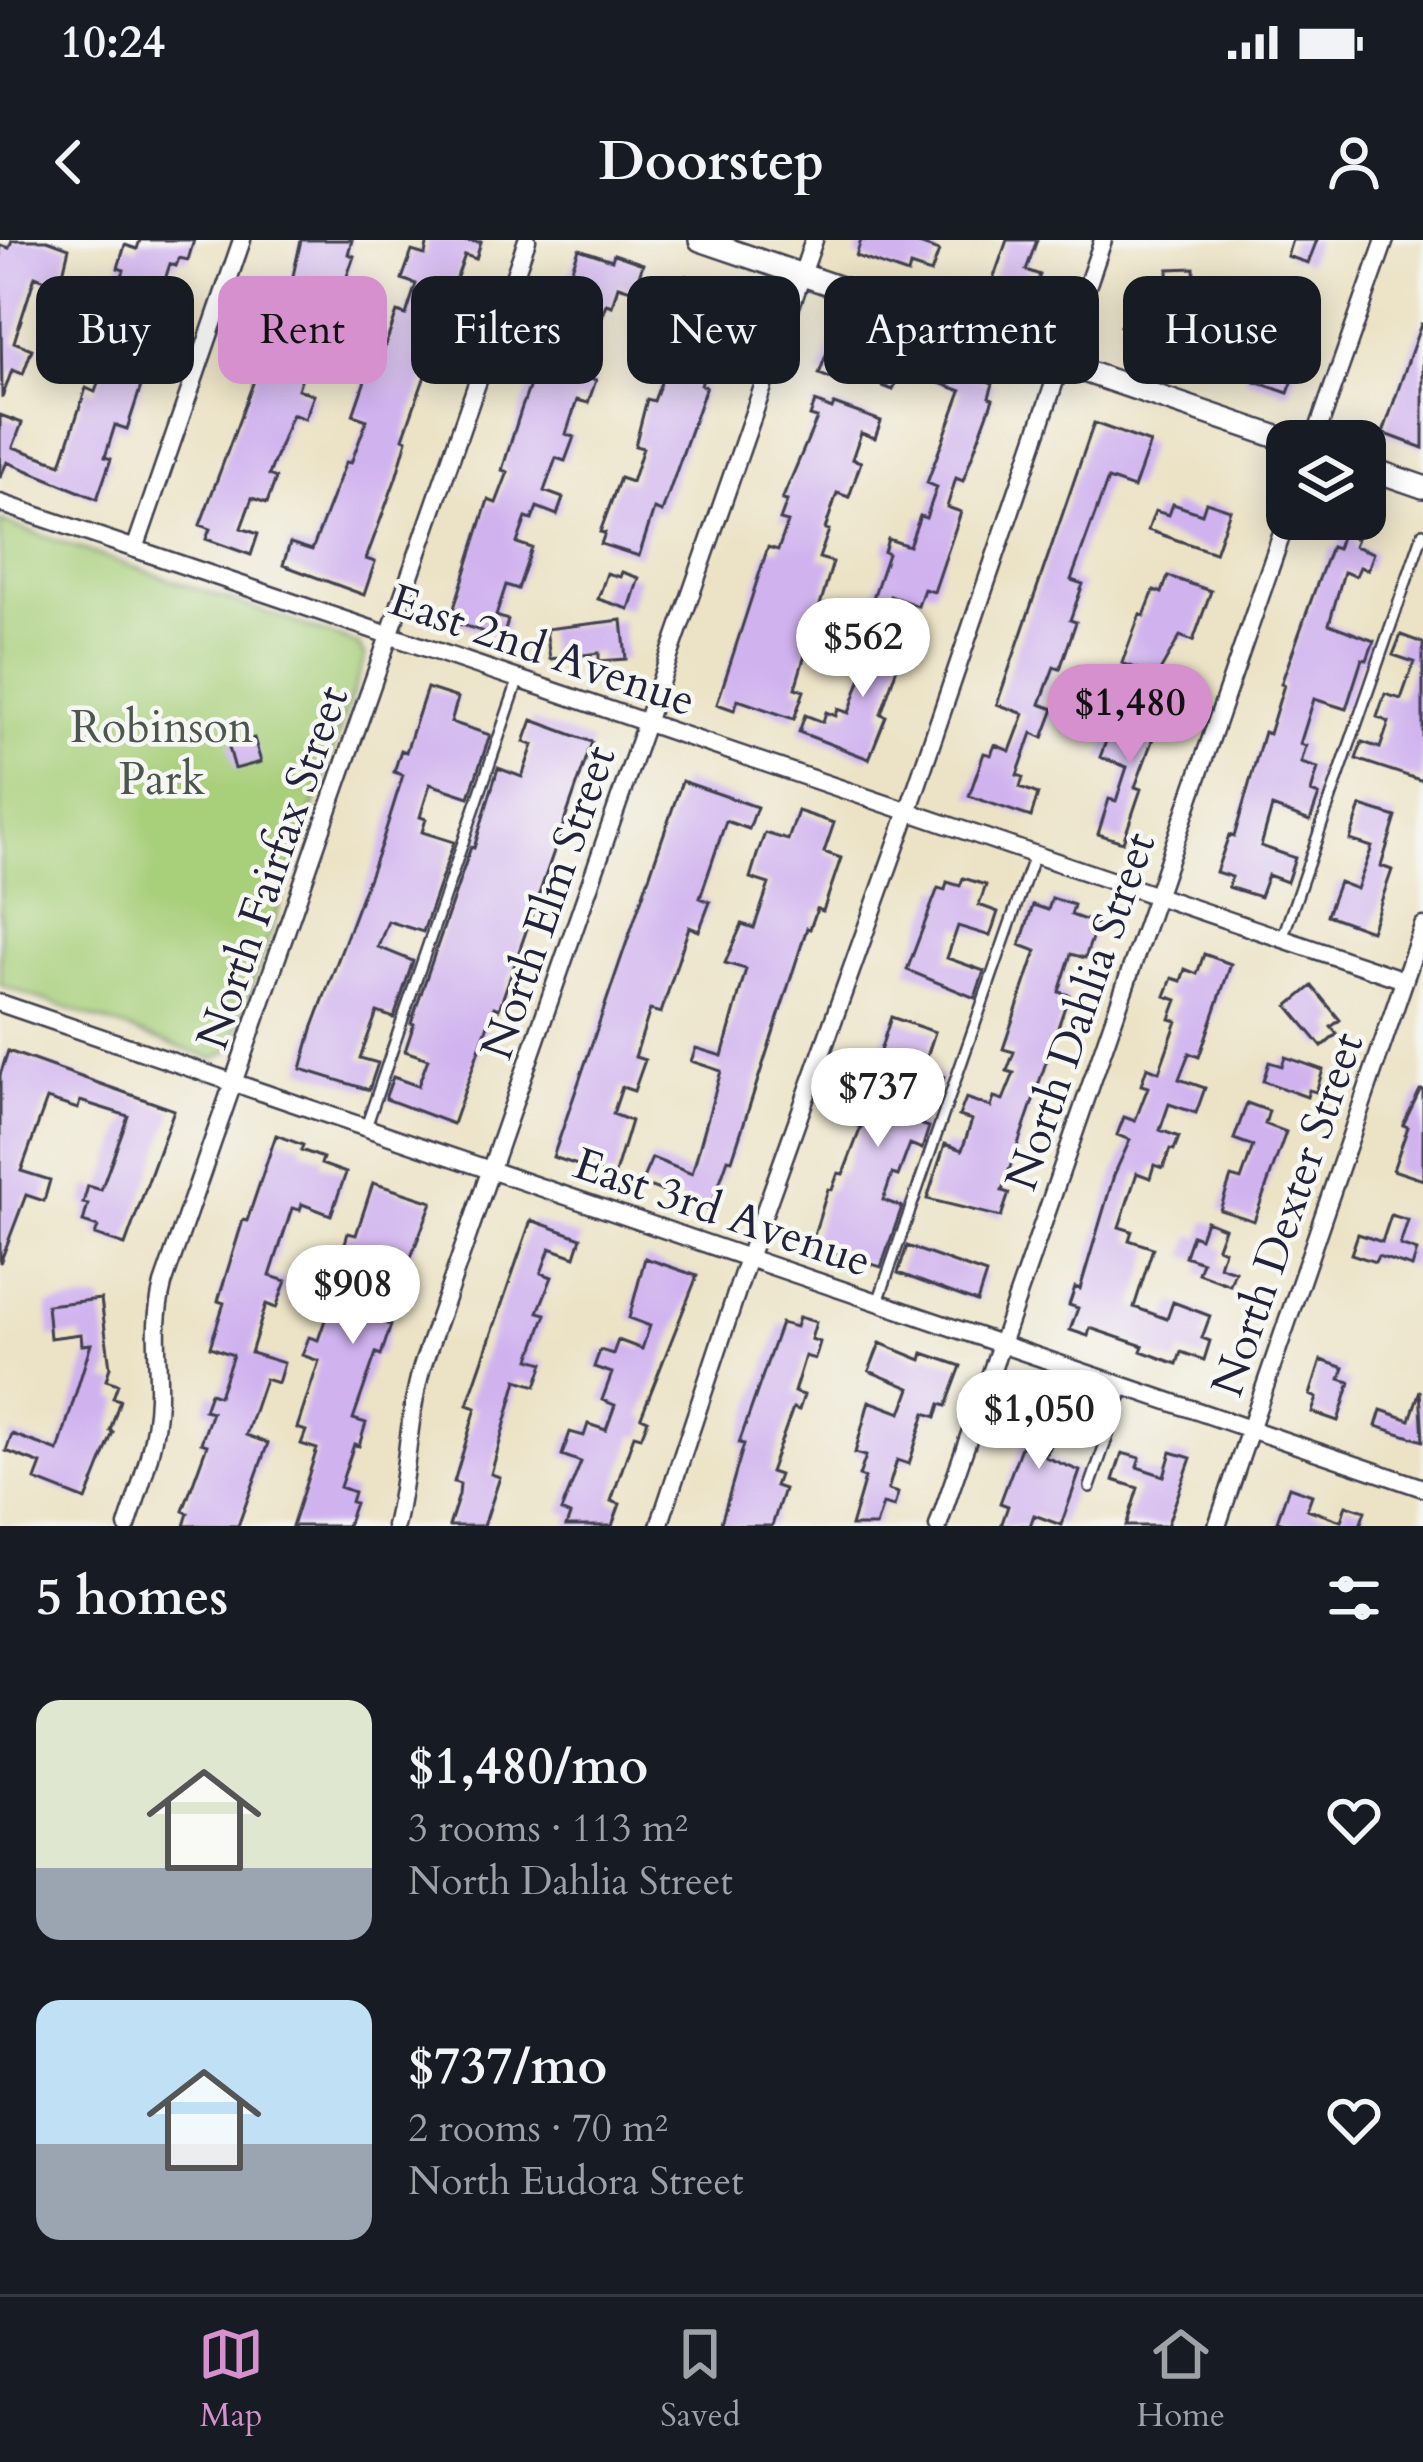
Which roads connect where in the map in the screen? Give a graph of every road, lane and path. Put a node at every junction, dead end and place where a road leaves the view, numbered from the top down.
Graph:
1 (242, 240) edge
2 (527, 240) edge
3 (700, 240) edge
4 (814, 240) edge
5 (1103, 240) edge
6 (1385, 240) edge
7 (802, 274) junction
8 (1090, 276) edge
9 (824, 282) edge
10 (1099, 376) edge
11 (1053, 384) edge
12 (1321, 420) edge
13 (1266, 433) edge
14 (1386, 474) edge
15 (1423, 487) edge
16 (0, 503) edge
17 (1423, 533) edge
18 (1280, 540) edge
19 (135, 549) junction
20 (390, 635) junction
21 (519, 678) junction
22 (649, 722) junction
23 (908, 812) junction
24 (1034, 855) junction
25 (1157, 896) junction
26 (1423, 926) edge
27 (1282, 939) junction
28 (1404, 980) junction
29 (0, 1003) edge
30 (233, 1082) junction
31 (366, 1127) junction
32 (491, 1168) junction
33 (748, 1258) junction
34 (878, 1302) junction
35 (1001, 1343) junction
36 (1125, 1385) junction
37 (1251, 1428) junction
38 (1090, 1487) dead end
39 (1423, 1488) edge
40 (127, 1526) edge
41 (395, 1526) edge
42 (659, 1526) edge
43 (938, 1526) edge
44 (1217, 1526) edge

1 - 19 street
2 - 20 street, North Fairfax Street
3 - 7 street
4 - 7 street, North Elm Street
5 - 8 street
6 - 12 street
7 - 9 street
7 - 22 street, North Elm Street
10 - 13 street
11 - 23 street
14 - 15 street
16 - 19 street, East 2nd Avenue
17 - 27 lane
18 - 25 street, North Dahlia Street
19 - 20 street, East 2nd Avenue
20 - 21 street, East 2nd Avenue
20 - 30 street, North Fairfax Street
21 - 22 street, East 2nd Avenue
21 - 31 lane
22 - 23 street, East 2nd Avenue
22 - 32 street, North Elm Street
23 - 24 street, East 2nd Avenue
23 - 33 street
24 - 25 street, East 2nd Avenue
24 - 34 lane
25 - 27 street, East 2nd Avenue
25 - 35 street, North Dahlia Street
26 - 28 street, North Dexter Street
27 - 28 street, East 2nd Avenue
28 - 37 street, North Dexter Street
29 - 30 street, East 3rd Avenue
30 - 31 street, East 3rd Avenue
30 - 40 street, North Fairfax Street
31 - 32 street, East 3rd Avenue
32 - 33 street, East 3rd Avenue
32 - 41 street, North Elm Street
33 - 34 street, East 3rd Avenue
33 - 42 street
34 - 35 street, East 3rd Avenue
35 - 36 street, East 3rd Avenue
35 - 43 street, North Dahlia Street
36 - 37 street, East 3rd Avenue
36 - 38 lane
37 - 39 street, East 3rd Avenue
37 - 44 street, North Dexter Street

